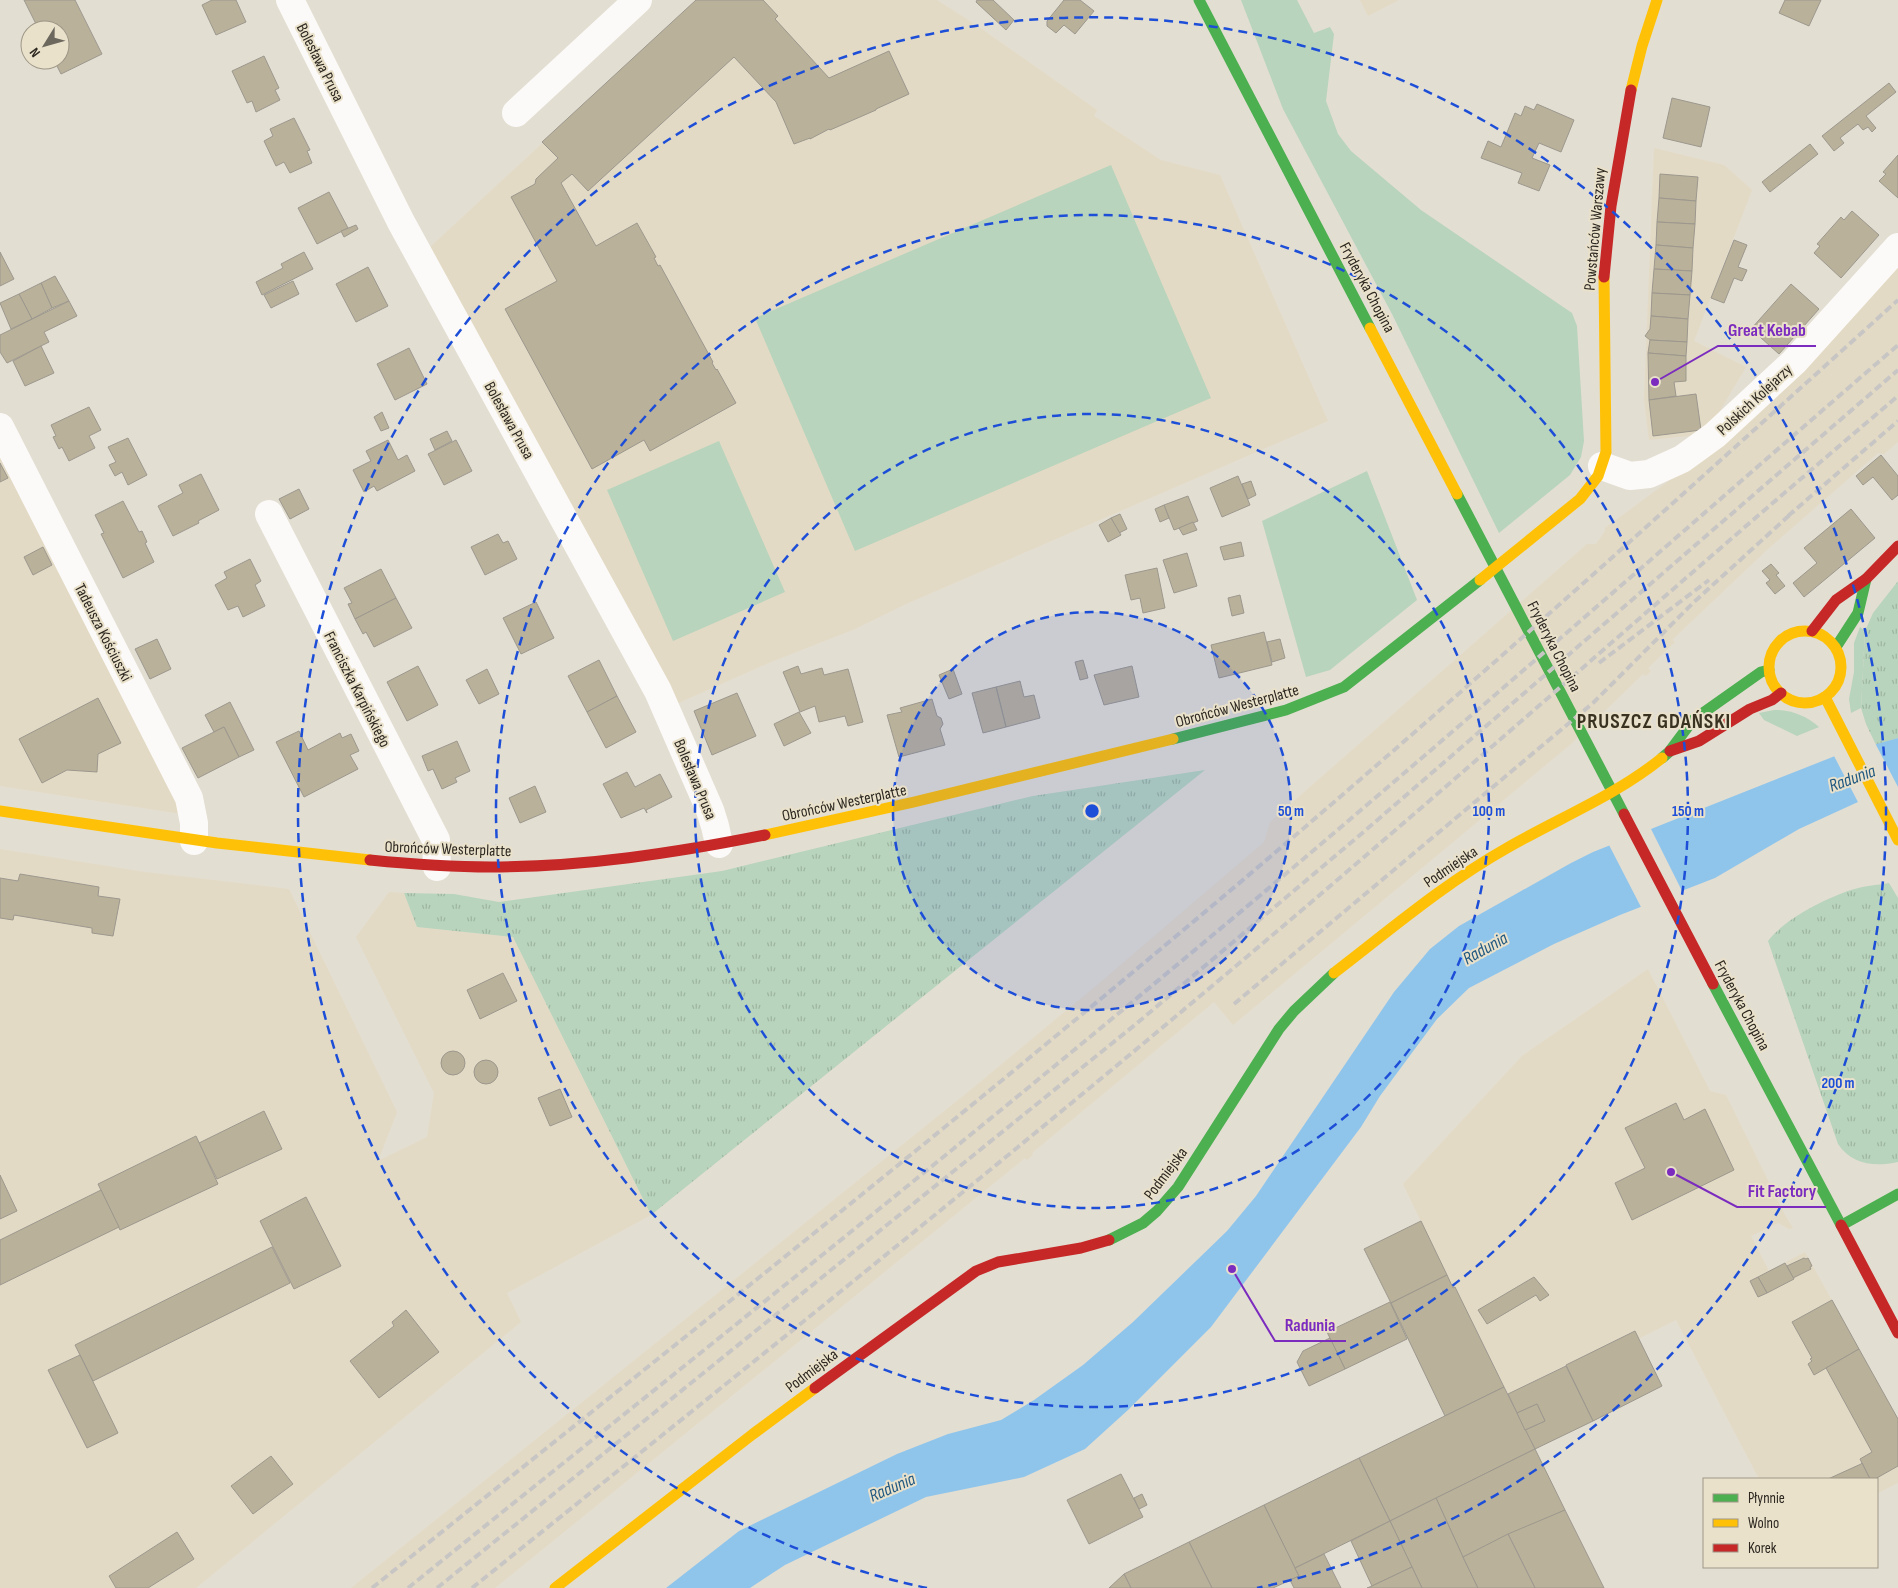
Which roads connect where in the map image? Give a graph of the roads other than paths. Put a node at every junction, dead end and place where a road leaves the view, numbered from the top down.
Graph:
1 (290, 0) edge
2 (638, 0) edge
3 (1199, 0) edge
4 (1657, 0) edge
5 (516, 113) dead end
6 (1898, 248) edge
7 (0, 427) edge
8 (1602, 466) junction
9 (269, 514) dead end
10 (1898, 546) edge
11 (1866, 579) junction
12 (1812, 631) junction
13 (1836, 647) junction
14 (1769, 670) junction
15 (1781, 693) junction
16 (1824, 697) junction
17 (1669, 752) junction
18 (0, 811) edge
19 (1898, 840) edge
20 (194, 841) junction
21 (718, 844) junction
22 (437, 867) junction
23 (1898, 1194) edge
24 (1842, 1225) junction
25 (1898, 1332) edge
26 (556, 1588) edge

1 - 21 street, Bolesława Prusa
2 - 5 street
3 - 24 street, Fryderyka Chopina
4 - 8 street, Powstańców Warszawy
6 - 8 street, Polskich Kolejarzy
7 - 20 street, Tadeusza Kościuszki
8 - 21 street, Obrońców Westerplatte
9 - 22 street, Franciszka Karpińskiego
10 - 11 street
11 - 12 street
11 - 13 street
12 - 13 street
12 - 14 street
13 - 16 street
14 - 15 street
14 - 17 street, Podmiejska
15 - 16 street
15 - 17 street, Podmiejska
16 - 19 street
17 - 26 street, Podmiejska
18 - 20 street, Obrońców Westerplatte
20 - 22 street, Obrońców Westerplatte
21 - 22 street, Obrońców Westerplatte
23 - 24 street
24 - 25 street, Fryderyka Chopina

